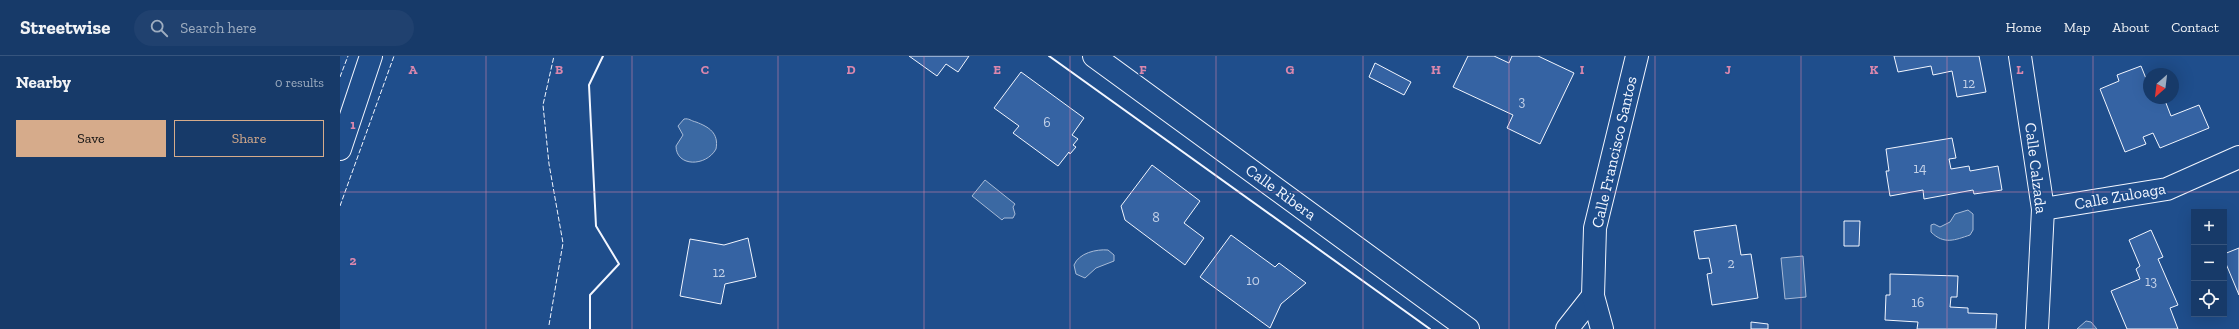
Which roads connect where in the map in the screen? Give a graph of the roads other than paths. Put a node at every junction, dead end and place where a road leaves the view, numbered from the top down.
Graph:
1 (371, 56) edge
2 (1094, 56) edge
3 (1637, 56) edge
4 (2020, 56) edge
5 (340, 149) edge
6 (2239, 156) edge
7 (2044, 209) junction
8 (1593, 296) junction
9 (1468, 329) edge
10 (1567, 329) edge
11 (1602, 329) edge
12 (2037, 329) edge

1 - 5 street
2 - 9 street, Calle Ribera
3 - 8 street, Calle Francisco Santos
4 - 7 street, Calle Calzada
6 - 7 street, Calle Zuloaga
7 - 12 street, Calle Calzada
8 - 10 street
8 - 11 street, Calle Francisco Santos

